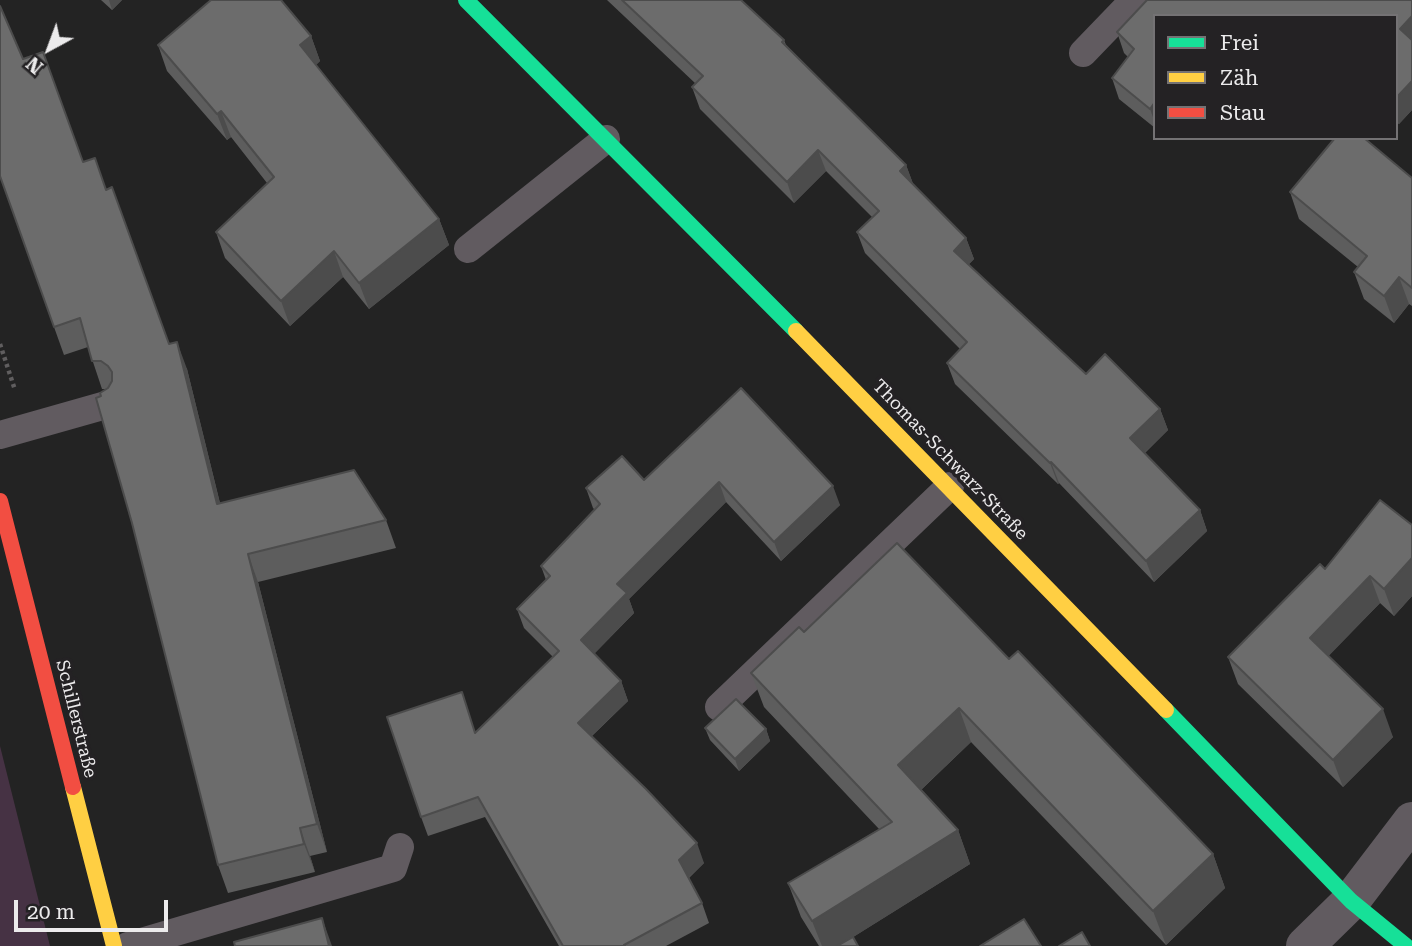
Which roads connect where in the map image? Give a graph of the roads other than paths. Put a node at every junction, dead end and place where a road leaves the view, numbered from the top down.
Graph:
1 (466, 0) edge
2 (1134, 0) edge
3 (1083, 53) dead end
4 (607, 139) junction
5 (468, 249) dead end
6 (106, 405) edge
7 (0, 435) edge
8 (950, 486) junction
9 (2, 517) edge
10 (719, 707) dead end
11 (1412, 821) edge
12 (400, 846) dead end
13 (1351, 901) junction
14 (114, 946) edge
15 (128, 946) edge
16 (1305, 946) edge
17 (1406, 946) edge

1 - 4 street, Thomas-Schwarz-Straße
2 - 3 lane
4 - 5 lane
4 - 8 street, Thomas-Schwarz-Straße
6 - 7 lane
8 - 10 lane
8 - 13 street, Thomas-Schwarz-Straße
9 - 14 street, Schillerstraße
11 - 13 street
12 - 15 lane
13 - 16 street
13 - 17 street, Thomas-Schwarz-Straße

